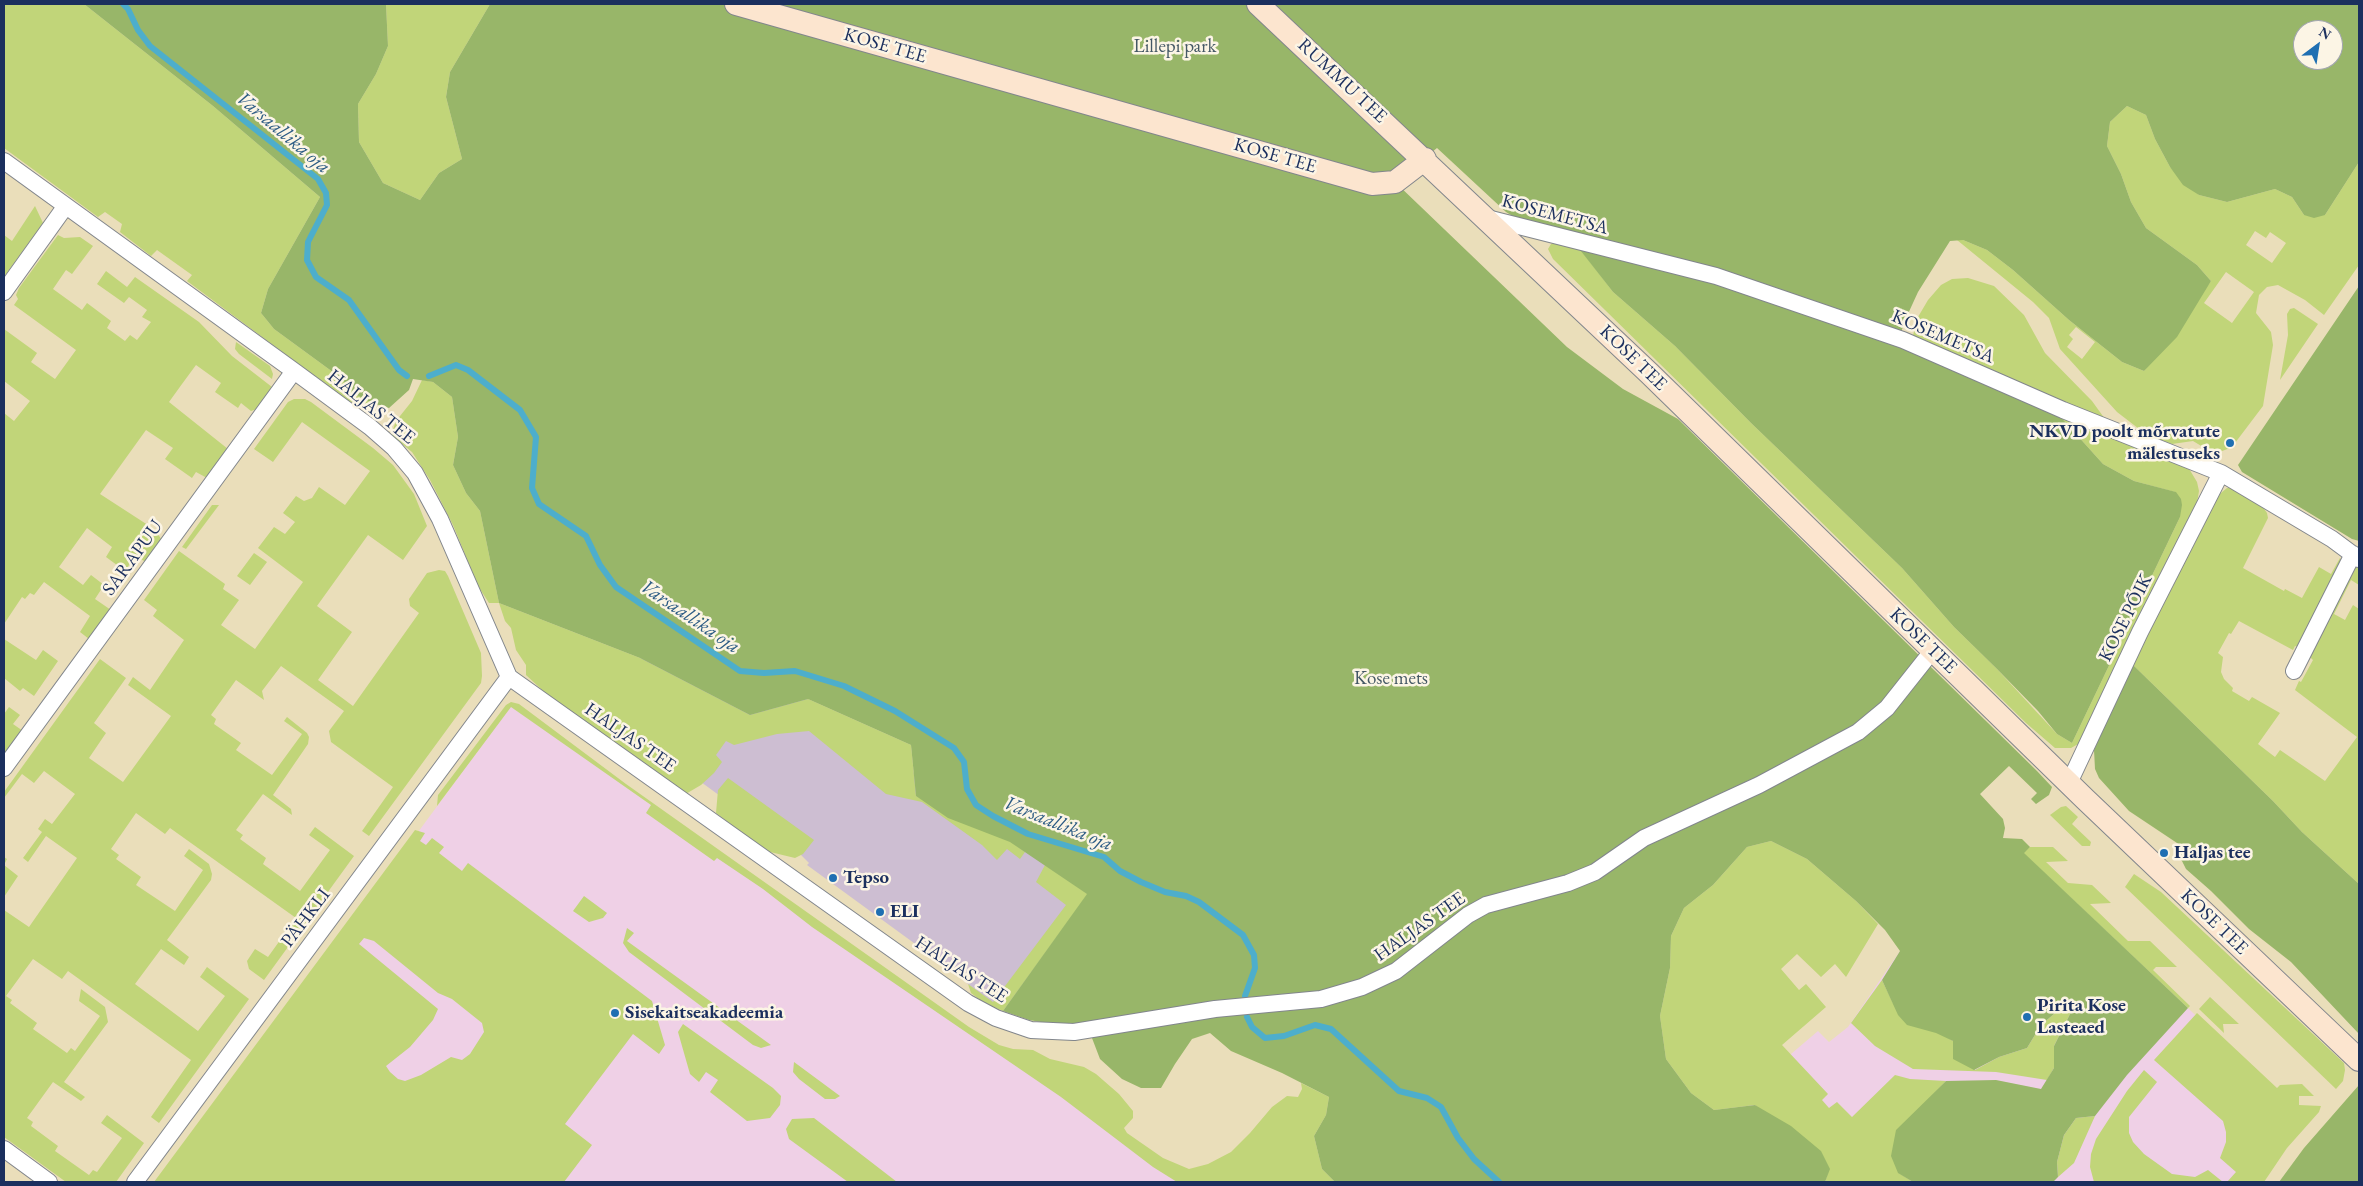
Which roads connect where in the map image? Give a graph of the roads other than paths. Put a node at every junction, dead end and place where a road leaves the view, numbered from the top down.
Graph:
1 (736, 4) edge
2 (1258, 4) edge
3 (1425, 159) junction
4 (4, 162) edge
5 (65, 207) junction
6 (1485, 217) junction
7 (4, 292) edge
8 (294, 371) junction
9 (2222, 473) junction
10 (2356, 556) edge
11 (1933, 650) junction
12 (2294, 671) dead end
13 (509, 677) junction
14 (4, 768) edge
15 (2069, 783) junction
16 (2359, 1060) edge
17 (4, 1149) edge
18 (49, 1182) edge
19 (135, 1182) edge

1 - 3 main road, KOSE TEE
2 - 3 main road, RUMMU TEE
3 - 6 main road, KOSE TEE
4 - 5 street, HALJAS TEE
5 - 7 street
5 - 8 street, HALJAS TEE
6 - 9 street, KOSEMETSA
6 - 11 main road, KOSE TEE
8 - 13 street, HALJAS TEE
8 - 14 street, SARAPUU
9 - 10 street, KOSEMETSA
9 - 15 street, KOSE PÕIK
10 - 12 street
11 - 13 street, HALJAS TEE
11 - 15 main road, KOSE TEE
13 - 19 street, PÄHKLI
15 - 16 main road, KOSE TEE
17 - 18 street

